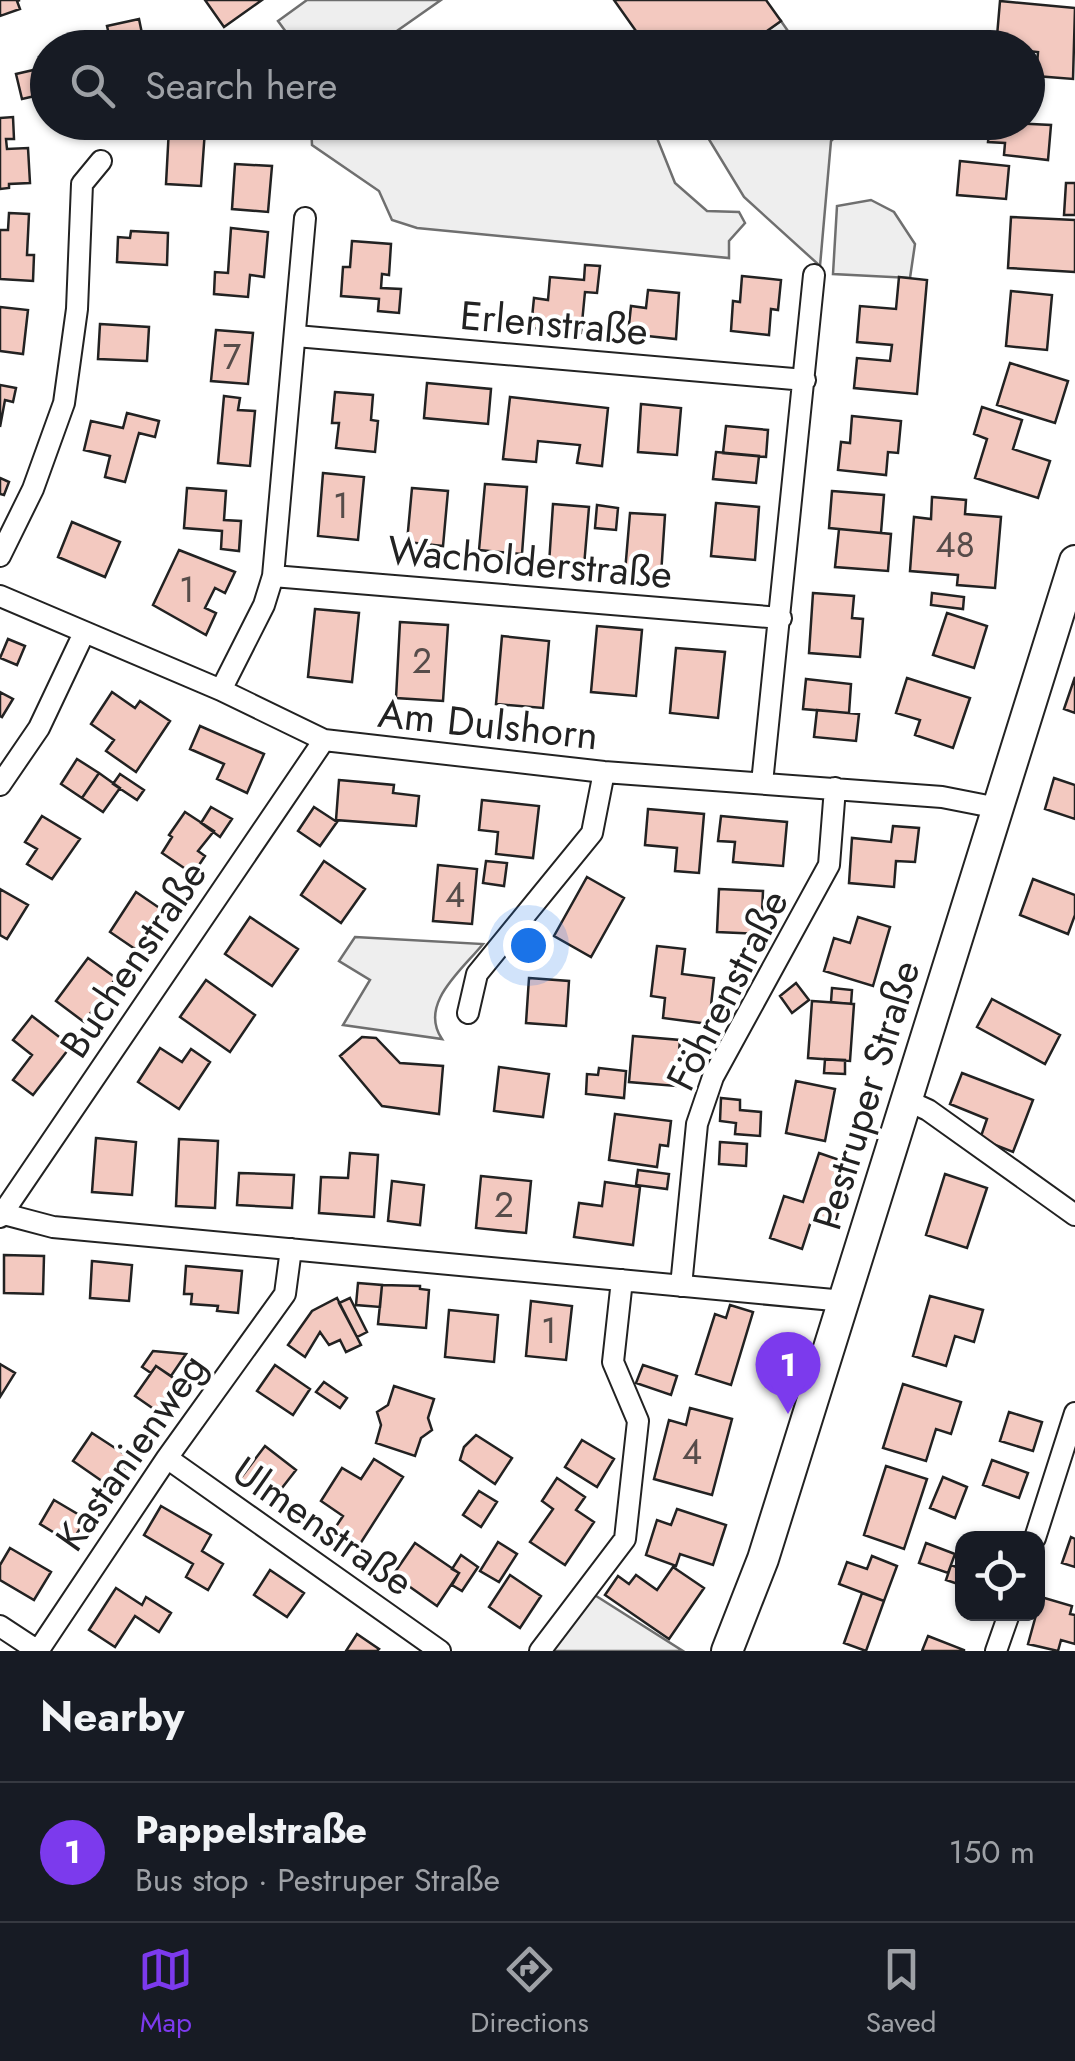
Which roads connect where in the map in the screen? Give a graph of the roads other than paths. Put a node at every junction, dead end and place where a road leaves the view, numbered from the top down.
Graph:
1 (102, 160) dead end
2 (305, 218) dead end
3 (814, 275) dead end
4 (296, 336) junction
5 (806, 380) junction
6 (0, 556) edge
7 (1075, 561) edge
8 (273, 576) junction
9 (0, 596) edge
10 (781, 618) junction
11 (84, 633) junction
12 (221, 690) junction
13 (324, 740) junction
14 (604, 772) junction
15 (762, 782) junction
16 (0, 786) edge
17 (835, 788) junction
18 (998, 808) junction
19 (468, 1013) dead end
20 (906, 1100) junction
21 (1, 1215) edge
22 (1075, 1215) edge
23 (290, 1249) junction
24 (622, 1280) junction
25 (682, 1286) junction
26 (844, 1301) junction
27 (1075, 1414) edge
28 (166, 1458) junction
29 (1037, 1531) edge
30 (1007, 1621) edge
31 (0, 1626) edge
32 (38, 1651) edge
33 (440, 1651) edge
34 (540, 1651) edge
35 (727, 1651) edge
36 (996, 1651) edge

1 - 6 street
2 - 4 street
3 - 5 street
4 - 5 street, Erlenstraße
4 - 8 street
5 - 10 street
7 - 18 street, Pestruper Straße
8 - 10 street, Wacholderstraße
8 - 12 street
9 - 11 street, Am Dulshorn
10 - 15 street
11 - 12 street, Am Dulshorn
11 - 16 street
12 - 13 street, Am Dulshorn
13 - 14 street, Am Dulshorn
13 - 21 street, Buchenstraße
14 - 15 street, Am Dulshorn
14 - 19 street
15 - 17 street, Am Dulshorn
17 - 18 street, Am Dulshorn
17 - 25 street, Föhrenstraße
18 - 20 street, Pestruper Straße
20 - 22 street
20 - 26 street, Pestruper Straße
21 - 23 street
23 - 24 street
23 - 28 street, Kastanienweg
24 - 25 street
24 - 34 street
25 - 26 street
26 - 35 street, Pestruper Straße
27 - 29 street
28 - 32 street, Kastanienweg
28 - 33 street, Ulmenstraße
30 - 36 street
31 - 32 street, Kastanienweg

